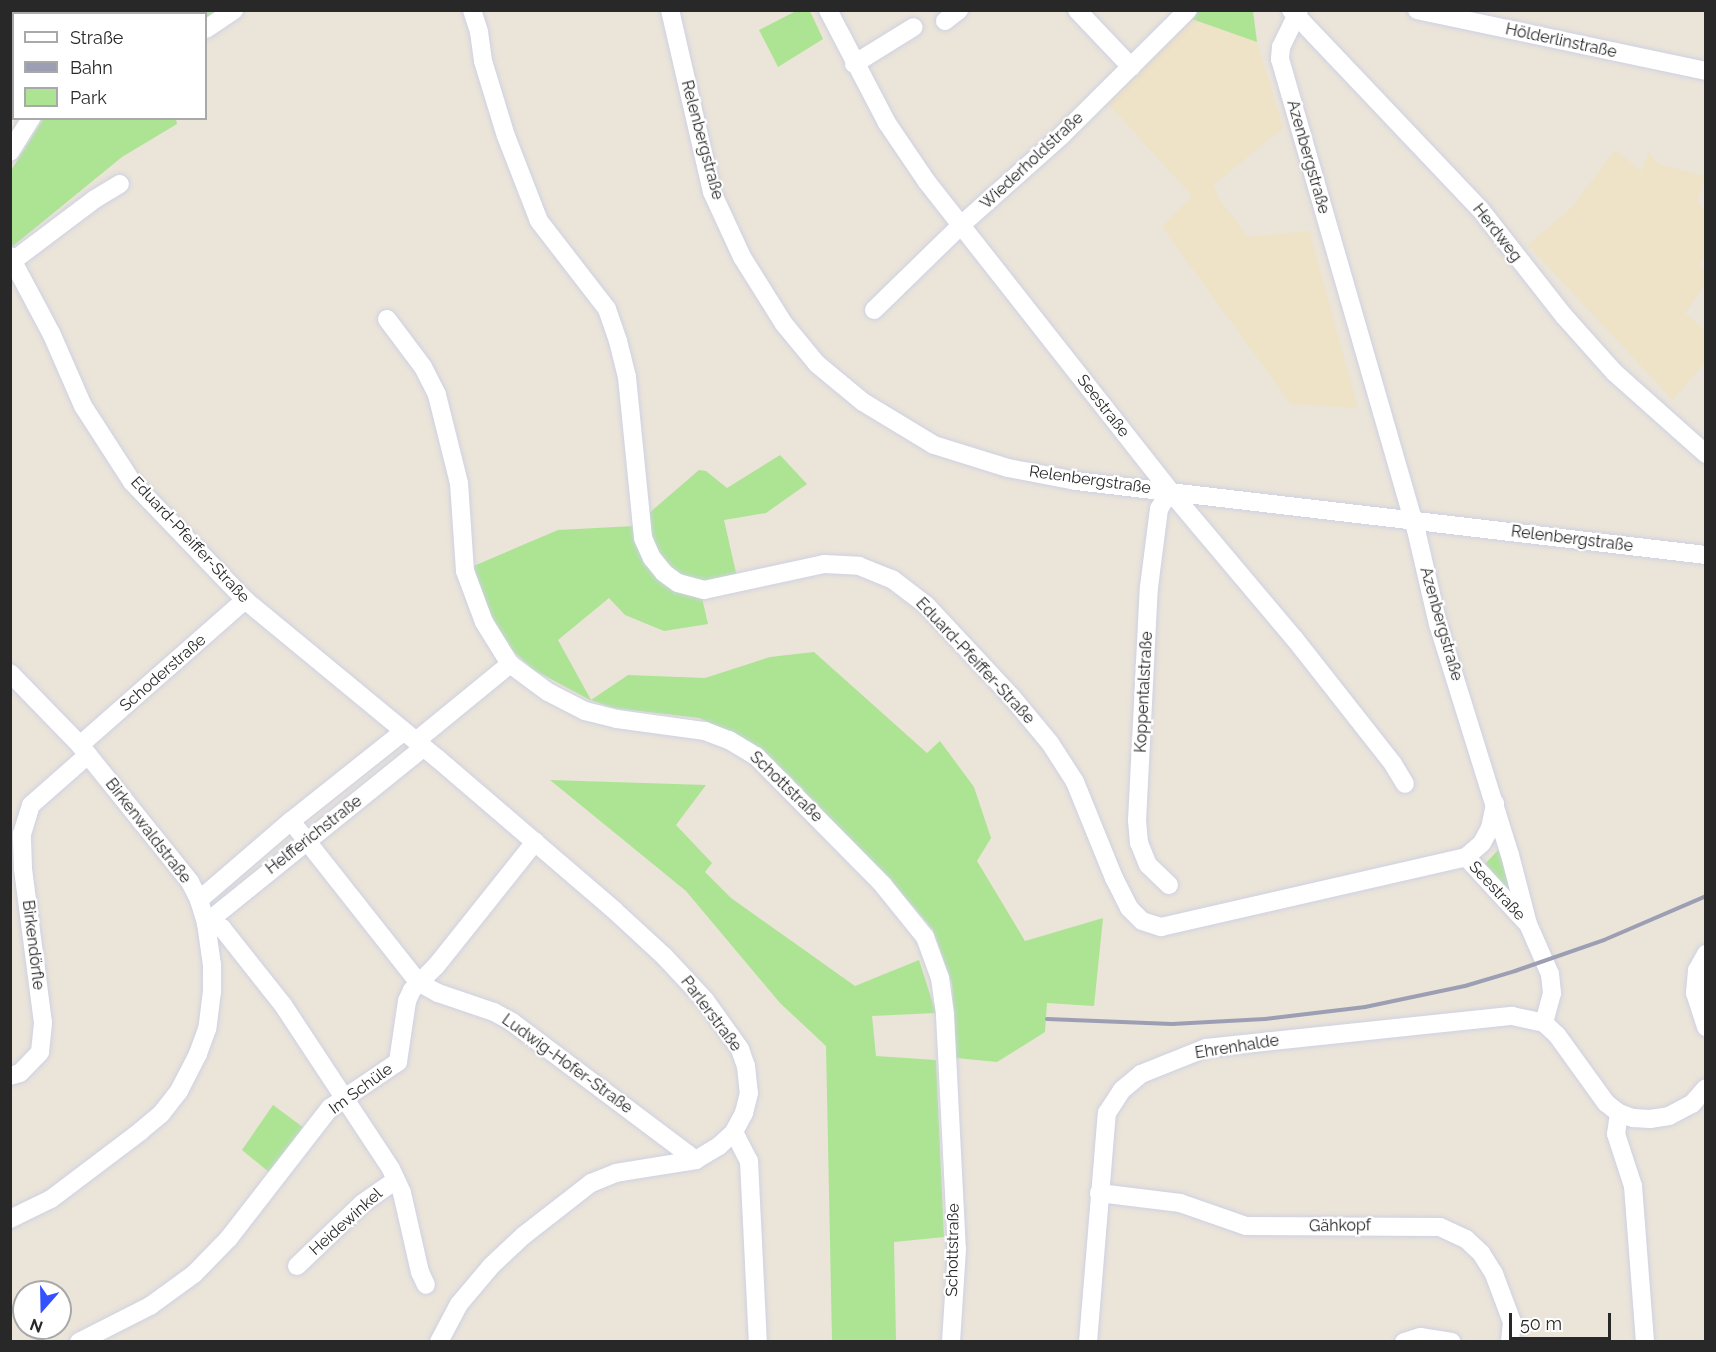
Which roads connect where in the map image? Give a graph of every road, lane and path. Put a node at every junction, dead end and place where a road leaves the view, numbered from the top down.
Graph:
1 (234, 10) edge
2 (472, 10) edge
3 (670, 10) edge
4 (828, 10) edge
5 (1077, 10) edge
6 (1188, 10) edge
7 (1417, 10) edge
8 (1295, 13) edge
9 (1473, 16) edge
10 (915, 27) dead end
11 (207, 28) edge
12 (854, 64) junction
13 (1131, 67) junction
14 (1706, 71) edge
15 (30, 120) edge
16 (10, 152) edge
17 (120, 184) dead end
18 (960, 226) junction
19 (11, 260) edge
20 (874, 310) dead end
21 (387, 319) dead end
22 (1706, 454) edge
23 (1170, 490) junction
24 (1412, 519) junction
25 (1706, 555) edge
26 (245, 600) junction
27 (510, 664) junction
28 (10, 673) edge
29 (414, 740) junction
30 (84, 750) junction
31 (1405, 784) dead end
32 (1495, 804) junction
33 (291, 821) junction
34 (306, 841) junction
35 (535, 842) junction
36 (1466, 857) junction
37 (1169, 885) dead end
38 (199, 900) junction
39 (206, 923) junction
40 (1528, 924) junction
41 (1706, 954) edge
42 (418, 982) junction
43 (1544, 1023) junction
44 (1706, 1027) edge
45 (10, 1077) edge
46 (1706, 1088) edge
47 (342, 1099) junction
48 (1618, 1113) junction
49 (734, 1132) junction
50 (696, 1160) junction
51 (396, 1180) junction
52 (1099, 1192) junction
53 (10, 1219) edge
54 (297, 1266) dead end
55 (426, 1285) dead end
56 (79, 1341) edge
57 (439, 1341) edge
58 (758, 1341) edge
59 (951, 1341) edge
60 (1088, 1341) edge
61 (1404, 1341) edge
62 (1452, 1341) edge
63 (1510, 1341) edge
64 (1645, 1341) edge

1 - 11 street
2 - 36 street, Eduard-Pfeiffer-Straße
3 - 23 street, Relenbergstraße
4 - 12 street, Seestraße
5 - 13 street
6 - 13 street, Wiederholdstraße
7 - 9 street, Hölderlinstraße
8 - 22 street, Herdweg
8 - 24 street, Azenbergstraße
9 - 14 street, Hölderlinstraße
10 - 12 street
12 - 18 street, Seestraße
13 - 18 street, Wiederholdstraße
15 - 16 street
17 - 19 street
18 - 20 street, Wiederholdstraße
18 - 23 street, Seestraße
19 - 26 street, Eduard-Pfeiffer-Straße
21 - 27 street, Schottstraße
23 - 24 street, Relenbergstraße
23 - 31 street, Seestraße
23 - 37 street, Koppentalstraße
24 - 25 street, Relenbergstraße
24 - 32 street, Azenbergstraße
26 - 29 street, Eduard-Pfeiffer-Straße
26 - 30 street, Schoderstraße
27 - 29 street, Helfferichstraße
27 - 59 street, Schottstraße
28 - 30 street, Birkenwaldstraße
29 - 33 street, Helfferichstraße
29 - 34 street, Helfferichstraße
29 - 35 street, Parlerstraße
30 - 38 street, Birkenwaldstraße
30 - 45 street, Birkendörfle
32 - 36 street
32 - 40 street, Azenbergstraße
33 - 34 street, Ludwig-Hofer-Straße
33 - 38 street, Helfferichstraße
34 - 39 street, Helfferichstraße
34 - 42 street, Ludwig-Hofer-Straße
35 - 42 street, Im Schüle
35 - 49 street, Parlerstraße
36 - 40 street, Seestraße
38 - 39 street, Birkenwaldstraße
39 - 47 street
39 - 53 street, Birkenwaldstraße
40 - 43 street, Azenbergstraße
41 - 44 street
42 - 47 street, Im Schüle
42 - 50 street, Ludwig-Hofer-Straße
43 - 48 street
43 - 52 street, Ehrenhalde
46 - 48 street
47 - 51 street
47 - 56 street, Im Schüle
48 - 64 street
49 - 50 street, Parlerstraße
49 - 58 street
50 - 57 street, Parlerstraße
51 - 54 street, Heidewinkel
51 - 55 street
52 - 60 street, Ehrenhalde
52 - 63 street, Gähkopf
61 - 62 street

